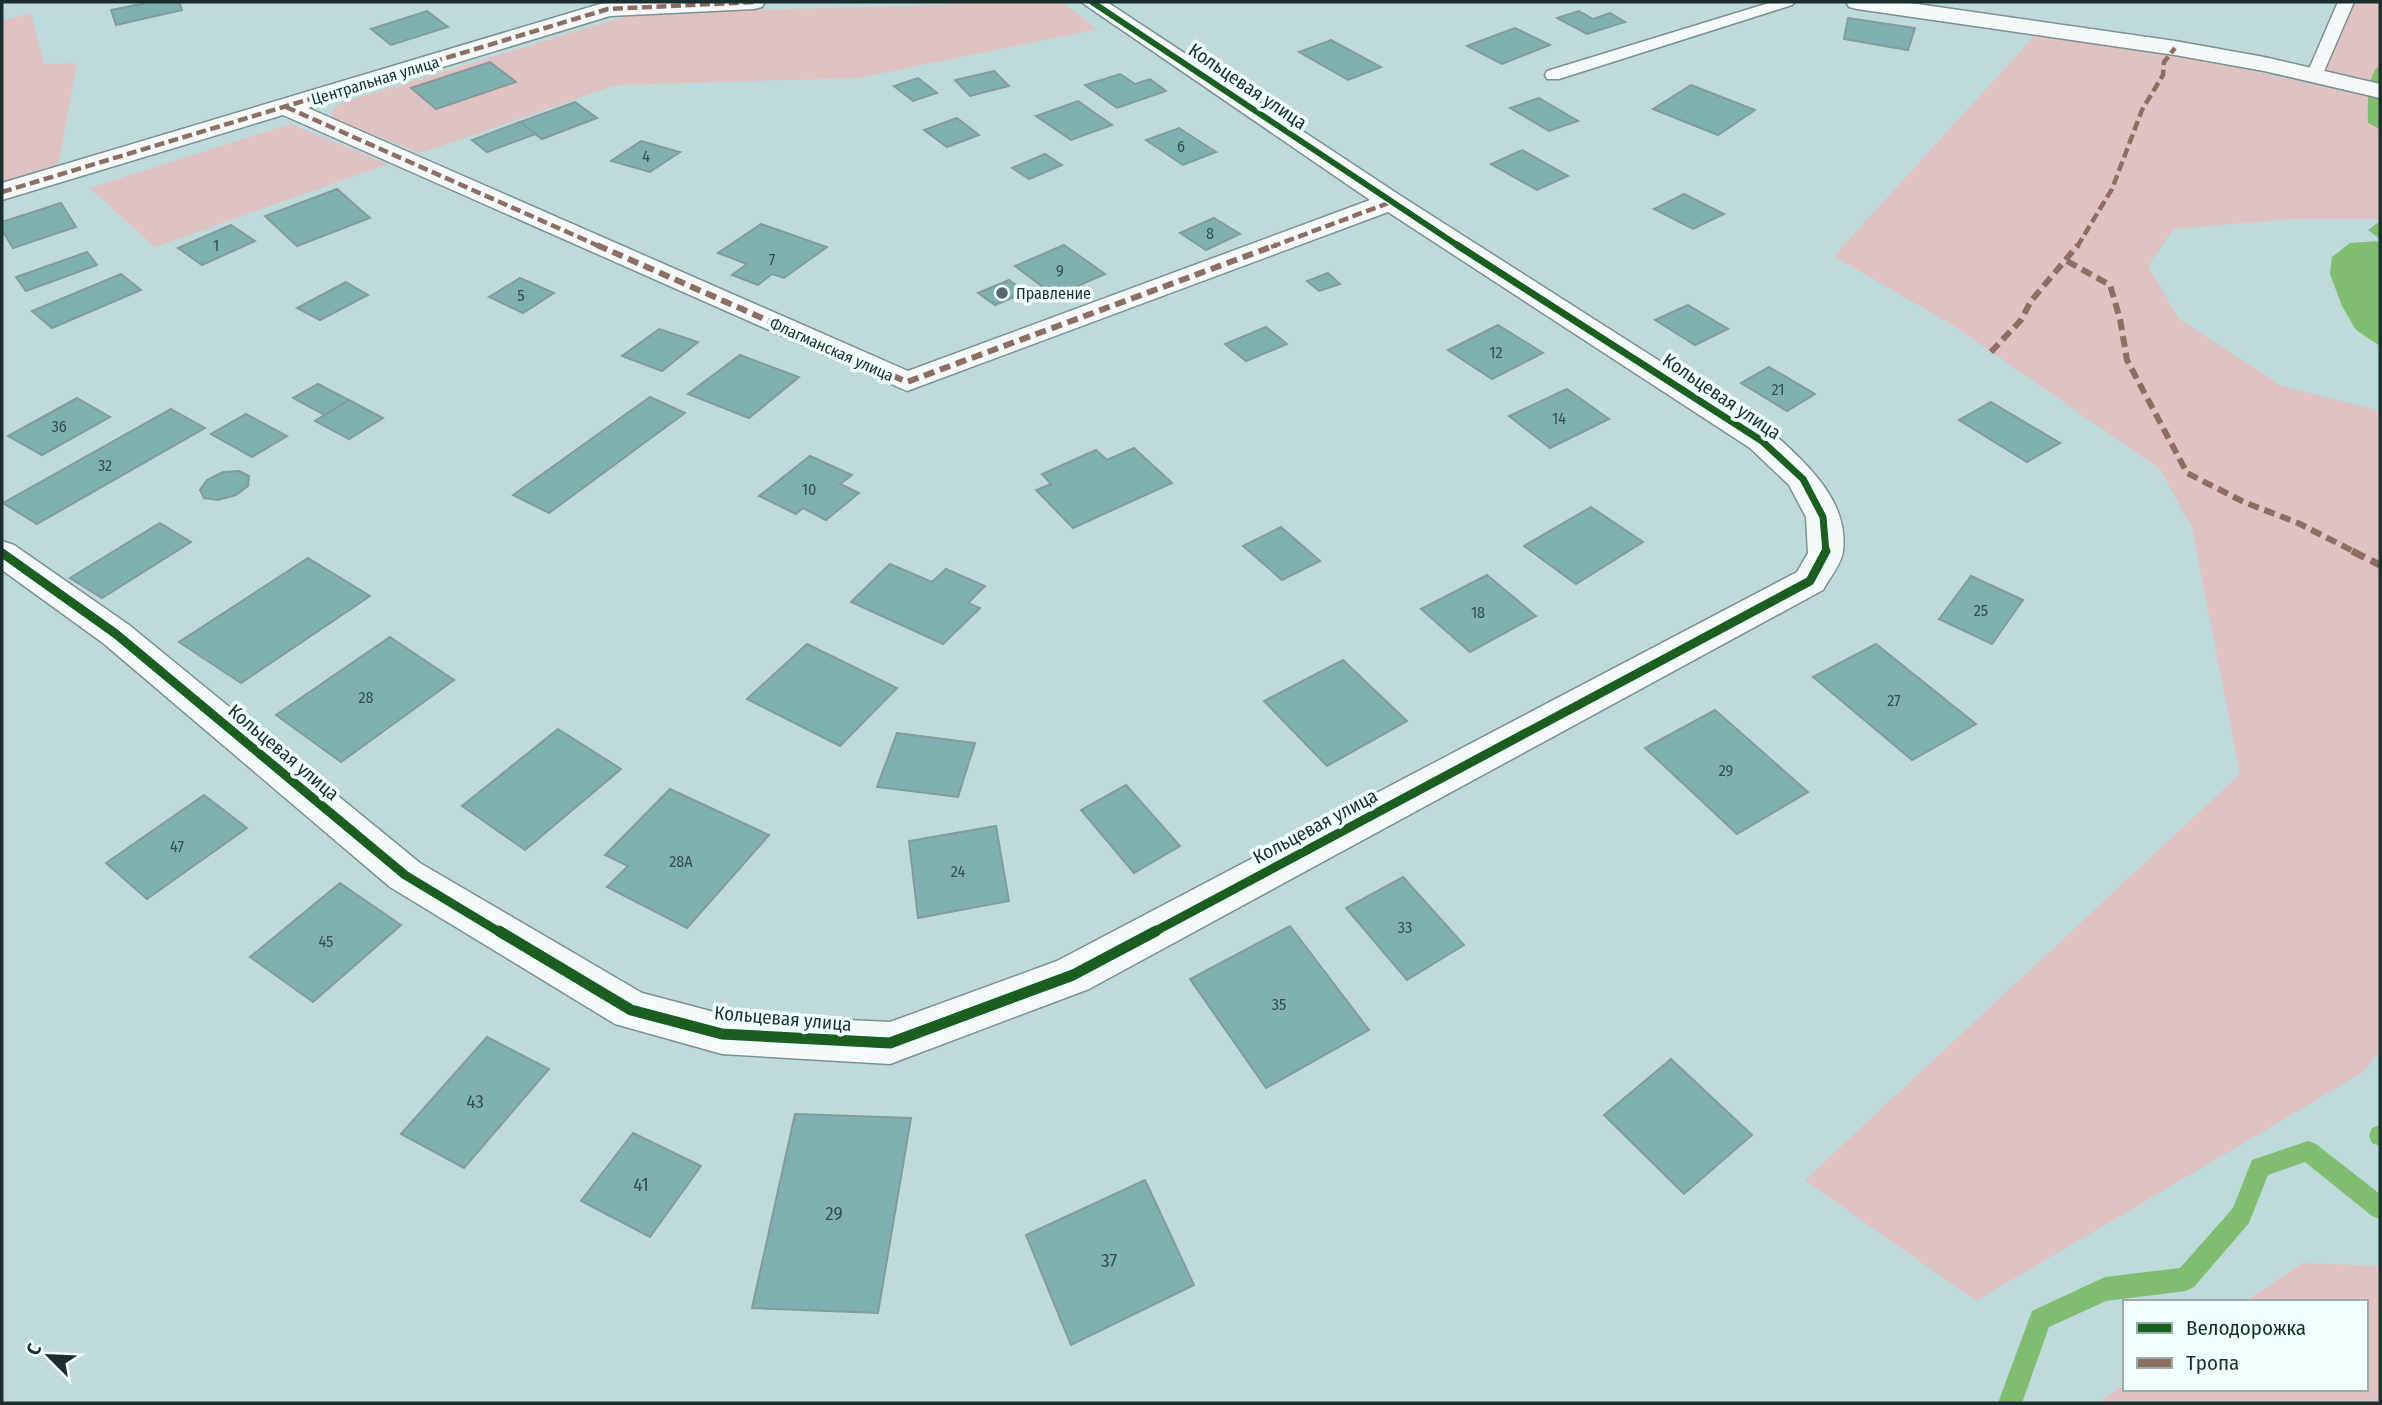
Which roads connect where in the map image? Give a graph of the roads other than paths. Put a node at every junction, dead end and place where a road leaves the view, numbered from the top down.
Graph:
1 (754, 2) edge
2 (1091, 2) edge
3 (1787, 2) edge
4 (1857, 2) edge
5 (2346, 2) edge
6 (602, 5) edge
7 (1553, 75) dead end
8 (2314, 76) junction
9 (2380, 91) edge
10 (286, 107) junction
11 (2, 192) edge
12 (1391, 202) junction
13 (2, 553) edge

1 - 6 street, Центральная улица
2 - 12 street, Кольцевая улица
3 - 7 lane
4 - 8 street
5 - 8 lane
6 - 10 street, Центральная улица
8 - 9 street
10 - 11 street, Центральная улица
10 - 12 street, Флагманская улица
12 - 13 street, Кольцевая улица

